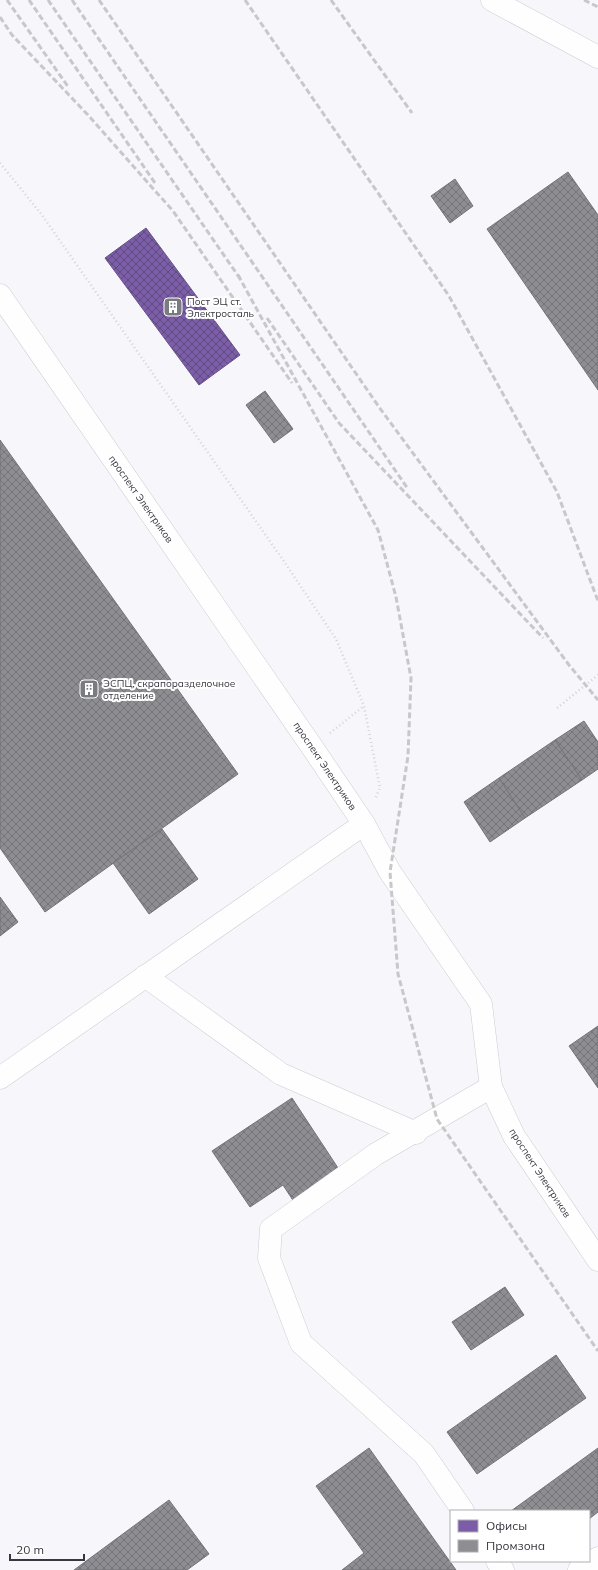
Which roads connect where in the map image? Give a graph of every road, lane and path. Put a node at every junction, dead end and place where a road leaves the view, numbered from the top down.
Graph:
1 (492, 0) edge
2 (598, 57) edge
3 (0, 163) edge
4 (0, 295) edge
5 (598, 675) edge
6 (364, 706) junction
7 (557, 708) dead end
8 (312, 747) junction
9 (364, 824) junction
10 (145, 976) junction
11 (0, 1078) edge
12 (491, 1087) junction
13 (416, 1133) junction
14 (598, 1260) edge
15 (462, 1510) edge
16 (598, 1558) edge
17 (579, 1570) edge

1 - 2 street
3 - 6 path
4 - 8 street, проспект Электриков
5 - 7 path
6 - 8 path
6 - 9 path
8 - 9 street, проспект Электриков
9 - 10 street
9 - 12 street, проспект Электриков
10 - 11 street
10 - 13 street
12 - 13 street
12 - 14 street, проспект Электриков
13 - 15 street
16 - 17 street

